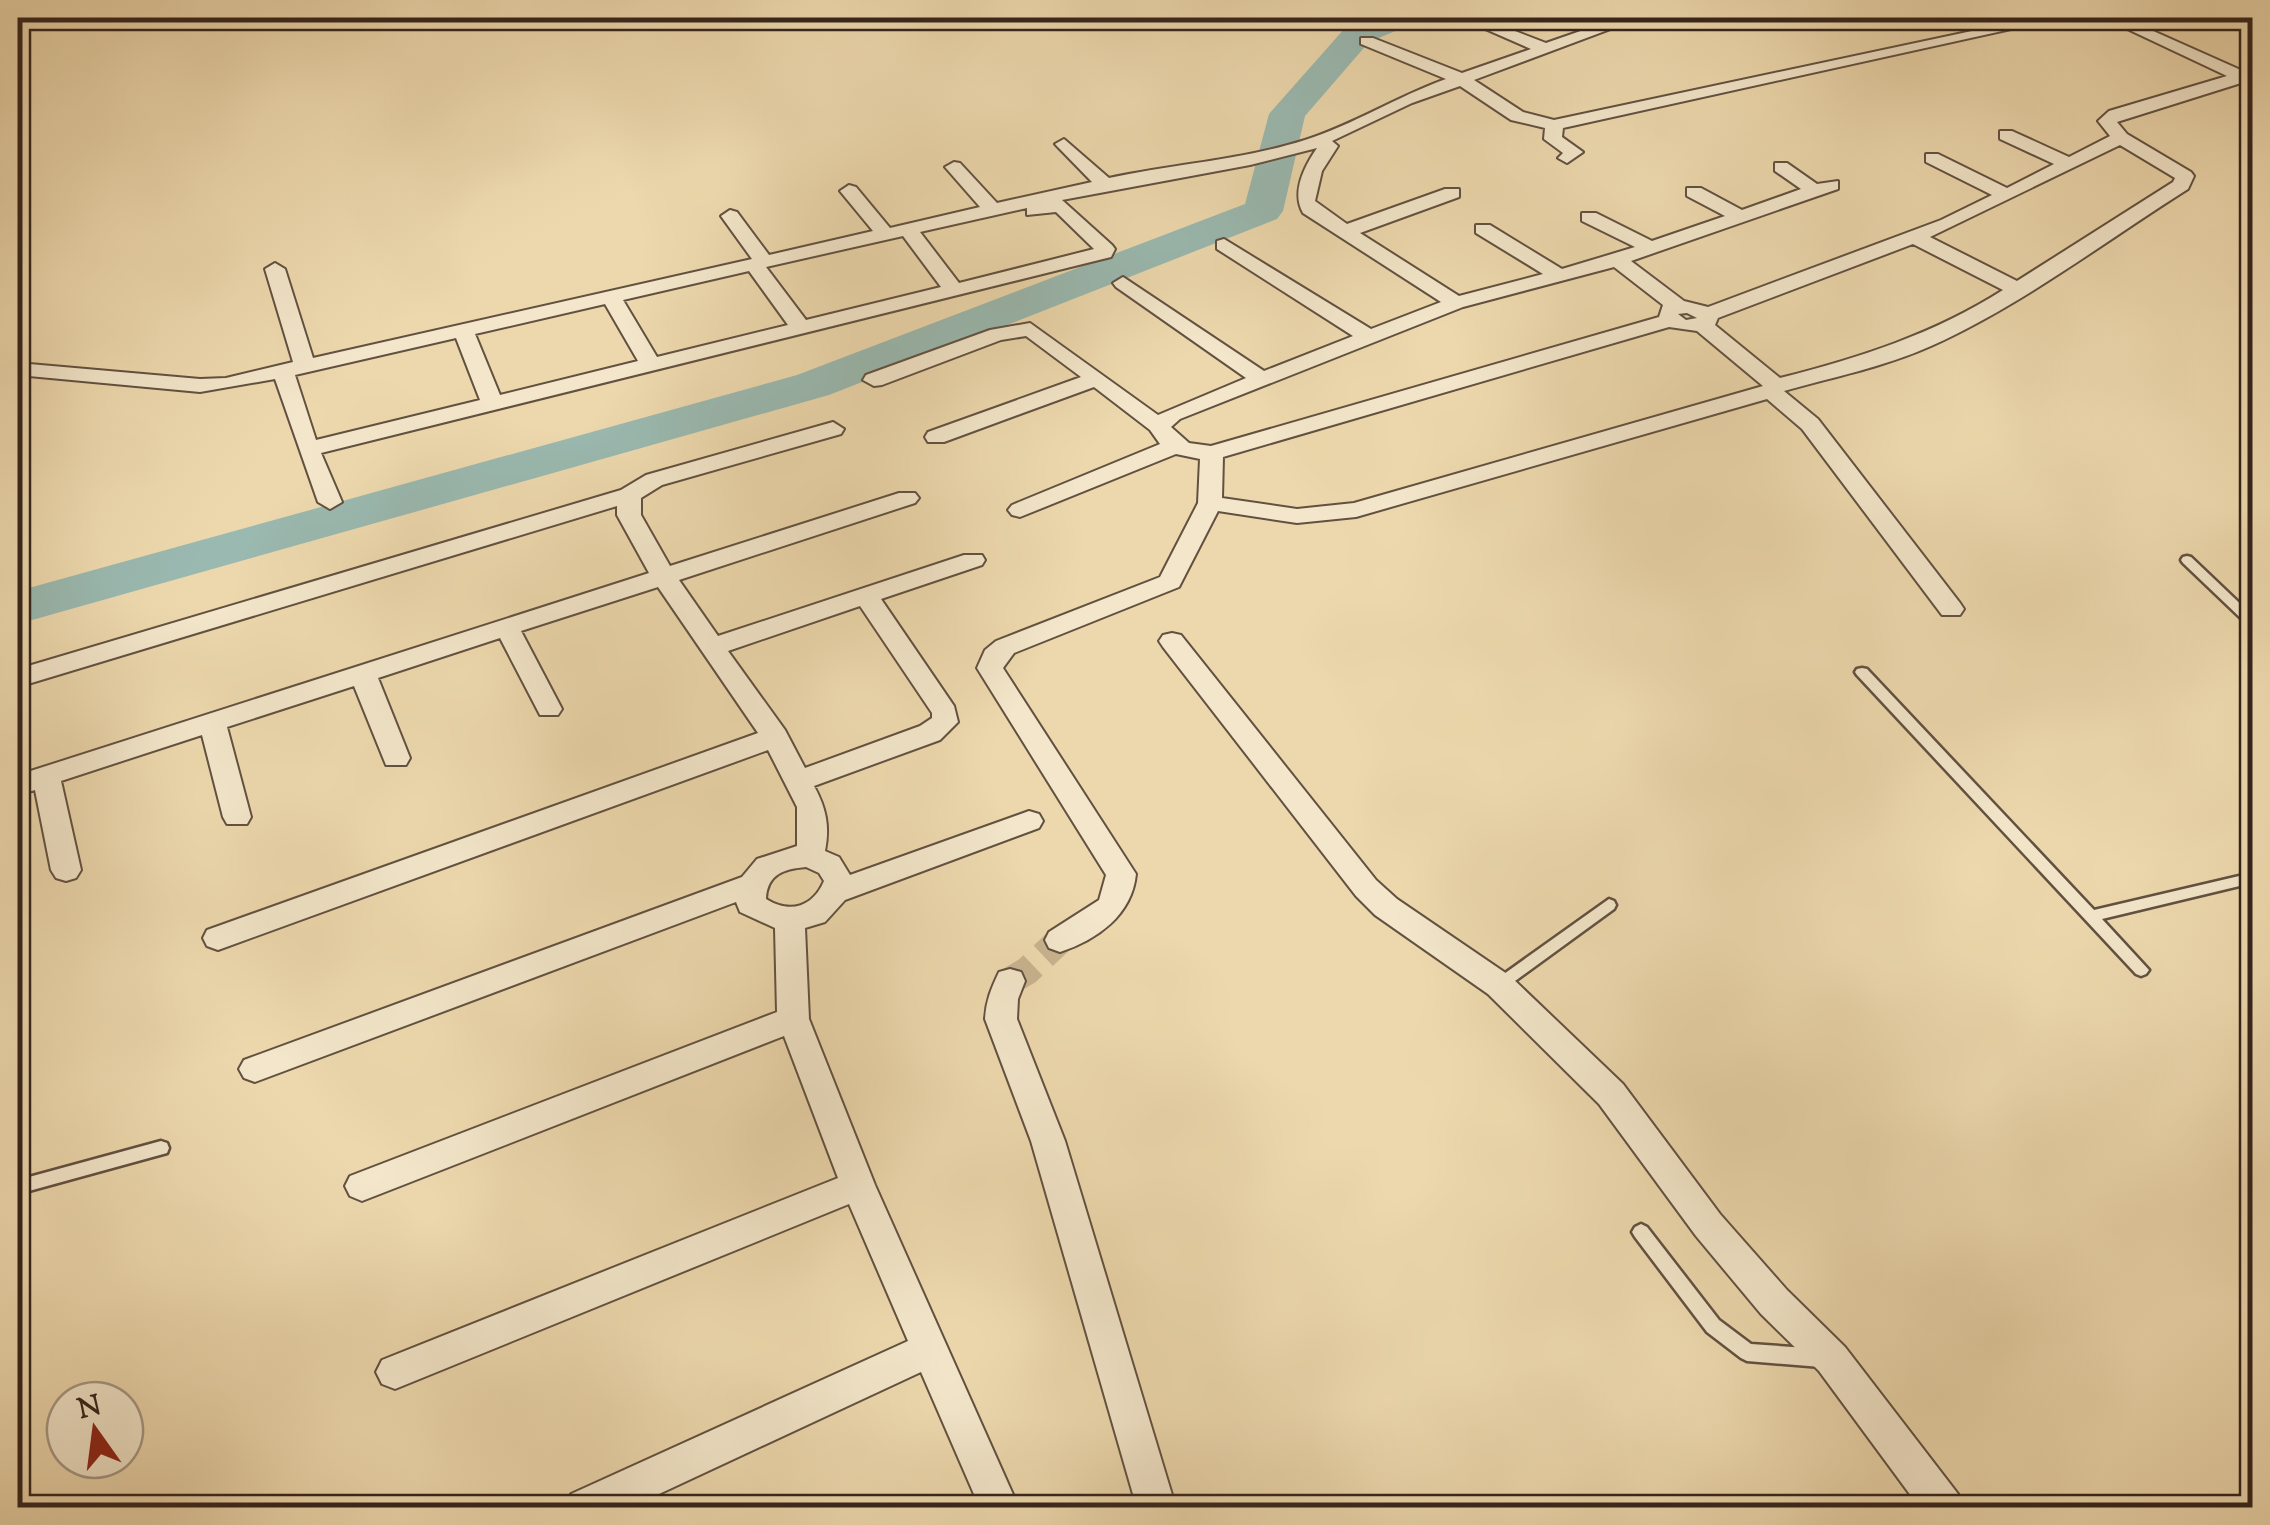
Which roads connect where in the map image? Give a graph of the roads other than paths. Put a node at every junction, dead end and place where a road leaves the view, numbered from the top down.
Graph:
1 (1468, 18) edge
2 (1626, 18) edge
3 (2053, 18) edge
4 (2112, 18) edge
5 (1367, 41) dead end
6 (1543, 48) junction
7 (1462, 79) junction
8 (2247, 80) edge
9 (1554, 126) junction
10 (2006, 135) dead end
11 (2121, 138) junction
12 (1064, 144) dead end
13 (1322, 145) junction
14 (1567, 158) dead end
15 (1932, 158) dead end
16 (2069, 164) junction
17 (954, 168) dead end
18 (1781, 168) dead end
19 (1105, 184) junction
20 (849, 192) dead end
21 (1694, 192) dead end
22 (1452, 193) dead end
23 (2007, 195) junction
24 (993, 210) junction
25 (730, 216) dead end
26 (1589, 217) dead end
27 (1742, 217) junction
28 (1482, 229) dead end
29 (1344, 232) junction
30 (885, 234) junction
31 (912, 234) junction
32 (1914, 237) junction
33 (1224, 244) dead end
34 (1651, 248) junction
35 (1617, 260) junction
36 (759, 263) junction
37 (276, 269) dead end
38 (1559, 275) junction
39 (1123, 282) dead end
40 (2018, 289) junction
41 (954, 290) junction
42 (610, 297) junction
43 (1456, 302) junction
44 (1674, 313) junction
45 (1705, 320) junction
46 (801, 328) junction
47 (463, 330) junction
48 (1369, 337) junction
49 (651, 365) junction
50 (294, 368) junction
51 (18, 369) edge
52 (1096, 379) junction
53 (1262, 379) junction
54 (874, 380) dead end
55 (1774, 389) junction
56 (493, 404) junction
57 (1159, 426) junction
58 (832, 429) dead end
59 (936, 437) dead end
60 (1174, 447) junction
61 (308, 449) junction
62 (1212, 452) junction
63 (629, 495) junction
64 (907, 498) dead end
65 (330, 502) dead end
66 (1210, 503) junction
67 (1020, 510) dead end
68 (973, 560) dead end
69 (2186, 560) dead end
70 (664, 577) junction
71 (866, 596) junction
72 (1951, 609) dead end
73 (2252, 622) edge
74 (507, 628) junction
75 (1172, 642) dead end
76 (713, 648) junction
77 (1862, 672) dead end
78 (363, 674) junction
79 (18, 678) edge
80 (549, 709) dead end
81 (212, 723) junction
82 (775, 738) junction
83 (396, 758) dead end
84 (46, 776) junction
85 (798, 781) junction
86 (18, 785) edge
87 (237, 816) dead end
88 (1029, 821) dead end
89 (809, 856) junction
90 (66, 870) dead end
91 (2252, 878) edge
92 (750, 886) junction
93 (836, 892) junction
94 (1609, 905) dead end
95 (2091, 916) junction
96 (790, 921) junction
97 (218, 938) dead end
98 (1060, 940) tunnel mouth
99 (2142, 970) dead end
100 (1010, 981) dead end
101 (1499, 985) junction
102 (793, 1019) junction
103 (255, 1069) dead end
104 (161, 1148) dead end
105 (858, 1185) junction
106 (362, 1186) dead end
107 (18, 1187) edge
108 (1641, 1232) dead end
109 (931, 1349) junction
110 (1832, 1359) junction
111 (396, 1372) dead end
112 (585, 1508) edge
113 (1000, 1508) edge
114 (1157, 1508) edge
115 (1944, 1508) edge

1 - 6 street
2 - 6 street
3 - 9 street
4 - 8 street
5 - 7 street
6 - 7 street
7 - 9 street
7 - 13 street
8 - 11 street
9 - 14 street
10 - 16 street
11 - 16 street
11 - 40 street
12 - 19 street
13 - 19 street
13 - 29 street
15 - 23 street
16 - 23 street
17 - 24 street
18 - 27 street
19 - 24 street
20 - 30 street
21 - 27 street
22 - 29 street
23 - 32 street
24 - 31 street
25 - 36 street
26 - 34 street
27 - 34 street
28 - 38 street
29 - 43 street
30 - 31 street
30 - 36 street
31 - 41 street
31 - 41 street
32 - 40 street
32 - 45 street
33 - 48 street
34 - 35 street
35 - 38 street
35 - 44 street
36 - 42 street
36 - 46 street
37 - 50 street
38 - 43 street
39 - 53 street
40 - 55 street
41 - 46 street
42 - 47 street
42 - 49 street
43 - 48 street
44 - 45 street
44 - 62 street
45 - 55 street
46 - 49 street
47 - 50 street
47 - 56 street
48 - 53 street
49 - 56 street
50 - 51 street
50 - 61 street
52 - 54 street
52 - 57 street
52 - 59 street
53 - 57 street
55 - 66 street
55 - 72 street
56 - 61 street
57 - 60 street
58 - 63 street
60 - 62 street
60 - 67 street
61 - 65 street
62 - 66 street
63 - 70 street
63 - 79 street
64 - 70 street
66 - 98 street
68 - 71 street
69 - 73 lane
70 - 74 street
70 - 76 street
71 - 76 street
71 - 85 street
74 - 78 street
74 - 80 street
75 - 101 street
76 - 82 street
77 - 95 lane
78 - 81 street
78 - 83 street
81 - 84 street
81 - 87 street
82 - 85 street
82 - 97 street
84 - 86 street
84 - 90 street
85 - 89 street
88 - 93 street
89 - 92 street
89 - 93 street
91 - 95 lane
92 - 96 street
92 - 103 street
93 - 96 street
94 - 101 lane
95 - 99 lane
96 - 102 street
100 - 114 street
101 - 110 street
102 - 105 street
102 - 106 street
104 - 107 lane
105 - 109 street
105 - 111 street
108 - 110 lane
109 - 112 street
109 - 113 street
110 - 115 street

